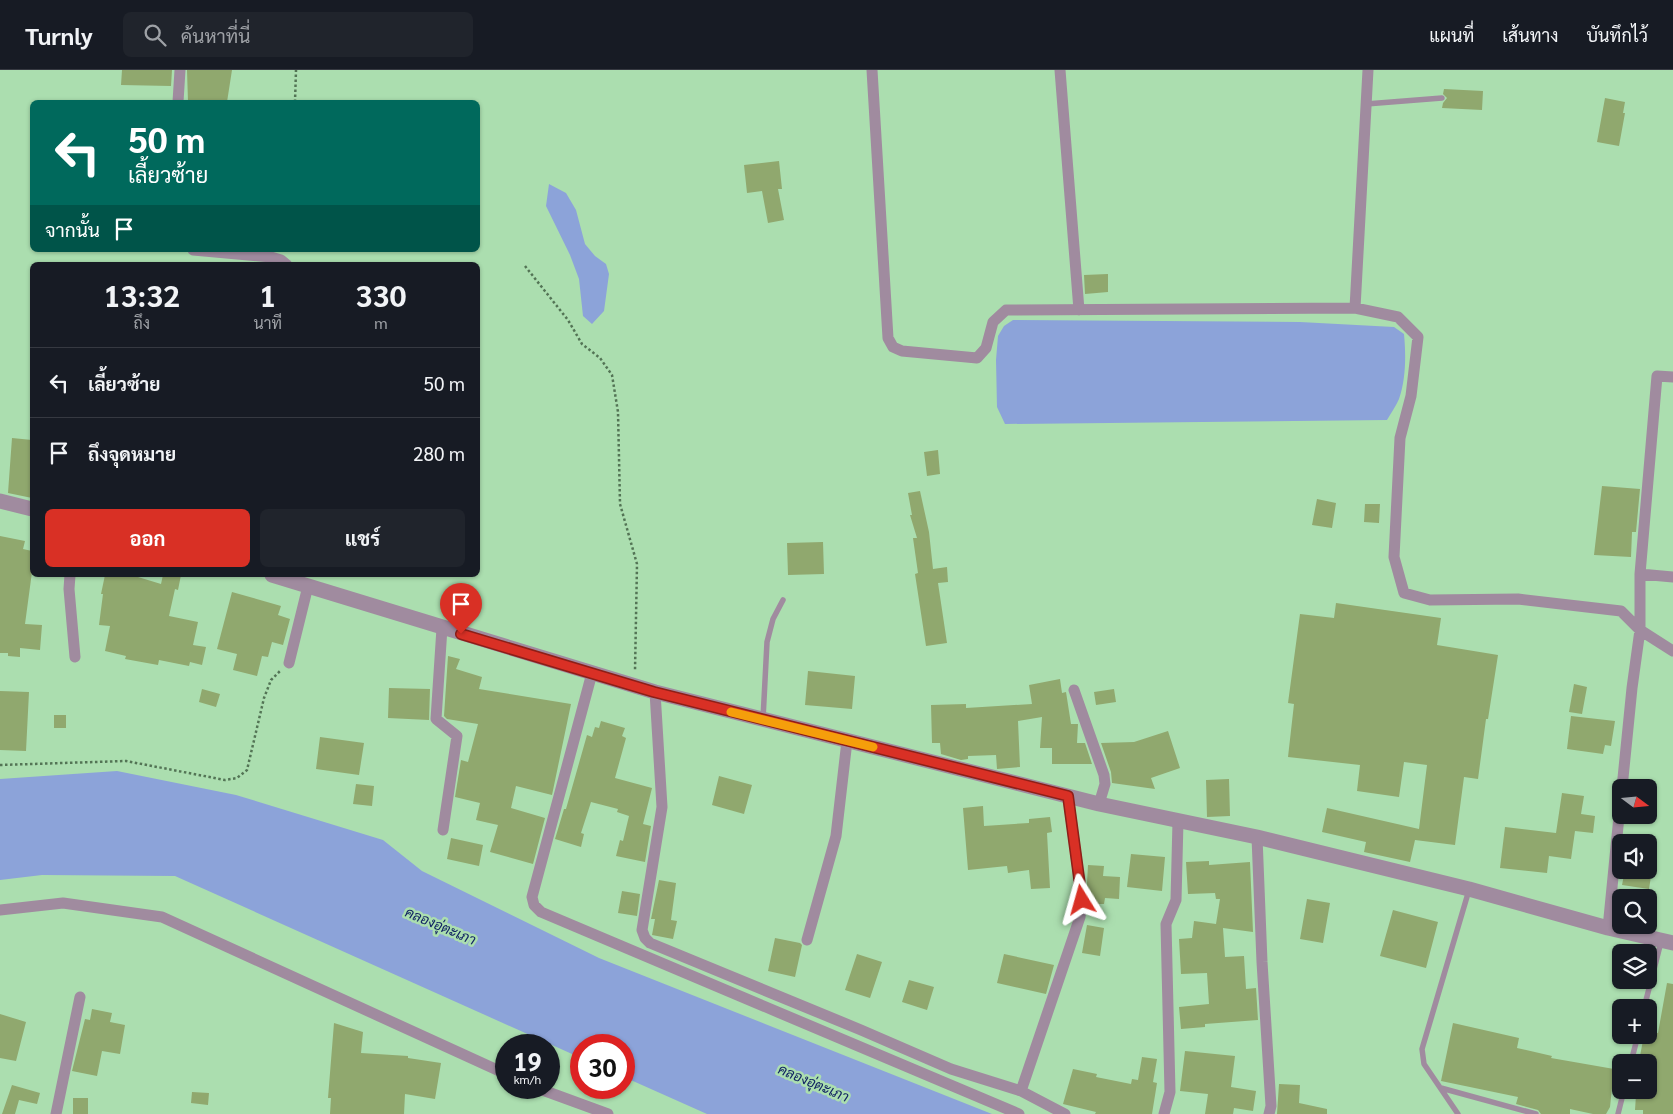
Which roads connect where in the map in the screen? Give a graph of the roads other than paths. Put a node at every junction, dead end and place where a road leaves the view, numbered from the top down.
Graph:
1 (180, 70) edge
2 (872, 70) edge
3 (1060, 70) edge
4 (1368, 70) edge
5 (1442, 98) dead end
6 (178, 100) edge
7 (1366, 104) junction
8 (215, 252) edge
9 (283, 262) edge
10 (1355, 308) junction
11 (1079, 310) junction
12 (1673, 378) edge
13 (0, 501) edge
14 (30, 508) edge
15 (1640, 574) junction
16 (70, 577) edge
17 (280, 577) edge
18 (1673, 577) edge
19 (308, 586) junction
20 (783, 600) dead end
21 (442, 628) junction
22 (1640, 630) junction
23 (1673, 651) edge
24 (75, 657) dead end
25 (289, 663) road end
26 (592, 673) junction
27 (1074, 690) dead end
28 (654, 692) junction
29 (763, 720) junction
30 (847, 741) junction
31 (1623, 779) edge
32 (1068, 796) junction
33 (1099, 804) junction
34 (1178, 821) junction
35 (1618, 824) edge
36 (443, 830) dead end
37 (1257, 837) junction
38 (1469, 888) junction
39 (0, 910) edge
40 (1608, 928) junction
41 (807, 940) dead end
42 (1667, 941) edge
43 (80, 997) dead end
44 (1647, 999) edge
45 (495, 1069) edge
46 (1441, 1088) junction
47 (1021, 1091) junction
48 (560, 1096) edge
49 (1622, 1099) edge
50 (56, 1114) edge
51 (608, 1114) edge
52 (1019, 1114) edge
53 (1065, 1114) edge
54 (1164, 1114) edge
55 (1270, 1114) edge
56 (1458, 1114) edge
57 (1536, 1114) edge
58 (1618, 1114) edge

1 - 6 street
2 - 11 street
3 - 11 street
4 - 7 street
5 - 7 lane
7 - 10 street
8 - 9 street
10 - 11 street
10 - 22 street
12 - 15 street
13 - 14 street
15 - 18 street
15 - 22 street
16 - 24 street
17 - 19 street
19 - 21 street
19 - 25 street
20 - 29 lane
21 - 26 street
21 - 36 street
22 - 23 street
22 - 31 street
26 - 28 street
26 - 52 street
27 - 33 street
28 - 29 street
28 - 47 street
29 - 30 street
30 - 32 street
30 - 41 street
32 - 33 street
32 - 47 street
33 - 34 street
34 - 37 street
34 - 54 street
35 - 40 street
37 - 38 street
37 - 55 street
38 - 40 street
38 - 46 lane
39 - 45 street
40 - 42 street
42 - 44 lane
43 - 50 street
46 - 56 lane
46 - 57 lane
47 - 53 street
48 - 51 street
49 - 58 lane

